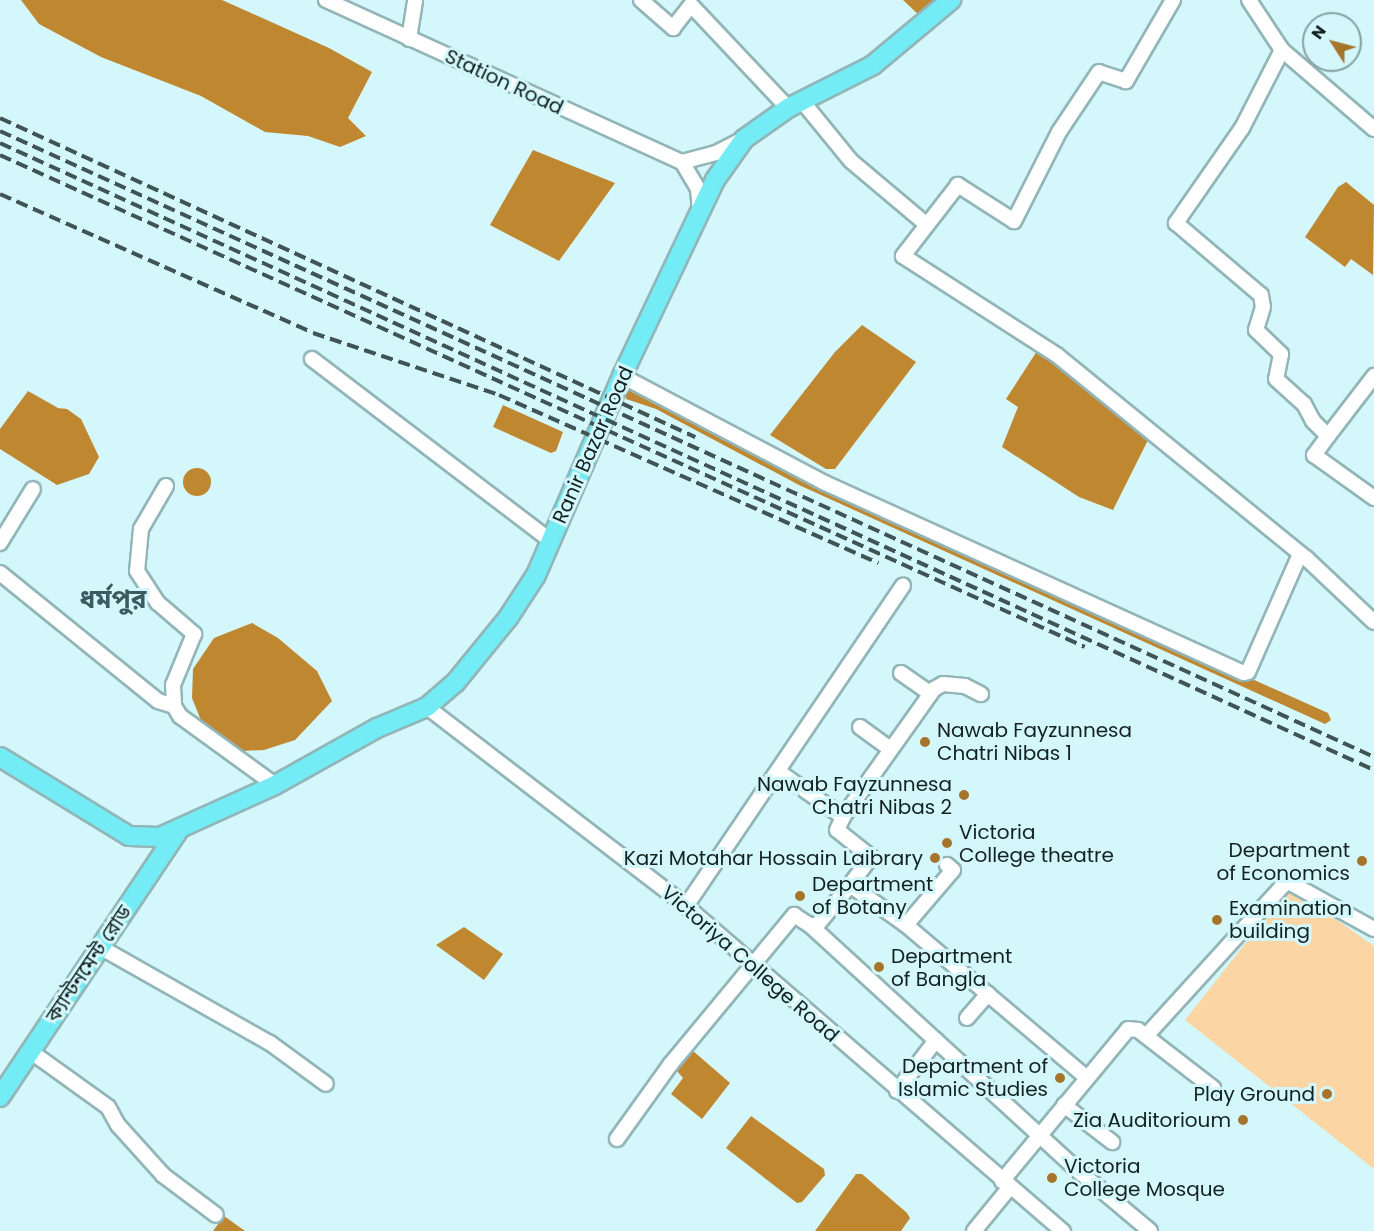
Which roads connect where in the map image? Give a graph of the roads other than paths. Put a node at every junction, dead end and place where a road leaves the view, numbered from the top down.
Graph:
1 (326, 0) edge
2 (415, 0) edge
3 (641, 0) edge
4 (951, 0) edge
5 (1173, 0) edge
6 (1250, 0) edge
7 (409, 39) junction
8 (1282, 50) junction
9 (795, 104) junction
10 (1374, 129) edge
11 (744, 139) junction
12 (682, 162) junction
13 (700, 213) junction
14 (927, 225) junction
15 (312, 359) dead end
16 (622, 376) junction
17 (1374, 376) edge
18 (1328, 436) junction
19 (166, 486) dead end
20 (33, 489) dead end
21 (1374, 498) edge
22 (551, 541) junction
23 (0, 543) edge
24 (1300, 554) junction
25 (0, 573) edge
26 (903, 586) dead end
27 (1374, 622) edge
28 (901, 673) dead end
29 (930, 693) junction
30 (981, 694) dead end
31 (174, 706) junction
32 (427, 707) junction
33 (860, 727) dead end
34 (890, 749) junction
35 (0, 757) edge
36 (779, 772) junction
37 (275, 785) junction
38 (843, 817) junction
39 (178, 831) junction
40 (947, 865) dead end
41 (850, 885) junction
42 (686, 906) junction
43 (906, 925) junction
44 (812, 926) junction
45 (1374, 929) edge
46 (100, 947) junction
47 (753, 965) junction
48 (988, 994) junction
49 (967, 1018) dead end
50 (1146, 1036) junction
51 (936, 1040) junction
52 (30, 1051) junction
53 (1087, 1078) junction
54 (326, 1084) dead end
55 (1213, 1088) dead end
56 (897, 1091) junction
57 (0, 1097) edge
58 (1064, 1106) junction
59 (1039, 1135) junction
60 (617, 1139) dead end
61 (1112, 1142) dead end
62 (1006, 1184) junction
63 (216, 1215) dead end
64 (974, 1231) edge
65 (1063, 1231) edge
66 (1150, 1231) edge

1 - 7 street, Station Road
2 - 7 street
3 - 9 street
4 - 9 main road, Ranir Bazar Road
5 - 14 street
6 - 8 street
7 - 12 street, Station Road
8 - 10 street
8 - 18 street
9 - 11 main road, Ranir Bazar Road
9 - 14 street
11 - 12 street
11 - 13 main road, Ranir Bazar Road
12 - 13 street
13 - 16 main road, Ranir Bazar Road
14 - 24 street
15 - 22 street
16 - 22 main road, Ranir Bazar Road
16 - 24 street
17 - 18 street
18 - 21 street
19 - 31 street
20 - 23 street
22 - 32 main road, Ranir Bazar Road
24 - 27 street
25 - 31 street
26 - 36 street
28 - 29 street
29 - 30 street
29 - 34 street
31 - 37 street
32 - 37 main road, Ranir Bazar Road
32 - 42 street, Victoriya College Road
33 - 34 street
34 - 38 street
35 - 39 main road, Ranir Bazar Road
36 - 38 street
36 - 42 street
37 - 39 main road, Ranir Bazar Road
38 - 41 street
39 - 46 main road, ক্যান্টনমেন্ট রোড
40 - 43 street
41 - 43 street
41 - 44 street
42 - 47 street, Victoriya College Road
43 - 48 street
44 - 47 street
44 - 51 street
45 - 50 street
46 - 52 main road, ক্যান্টনমেন্ট রোড
46 - 54 street
47 - 56 street, Victoriya College Road
47 - 60 street
48 - 49 street
48 - 53 street
50 - 53 street
50 - 55 street
51 - 56 street
51 - 59 street
52 - 57 main road, ক্যান্টনমেন্ট রোড
52 - 63 street
53 - 58 street
56 - 62 street, Victoriya College Road
58 - 59 street
58 - 61 street
59 - 62 street
59 - 66 street
62 - 64 street
62 - 65 street, Victoriya College Road

